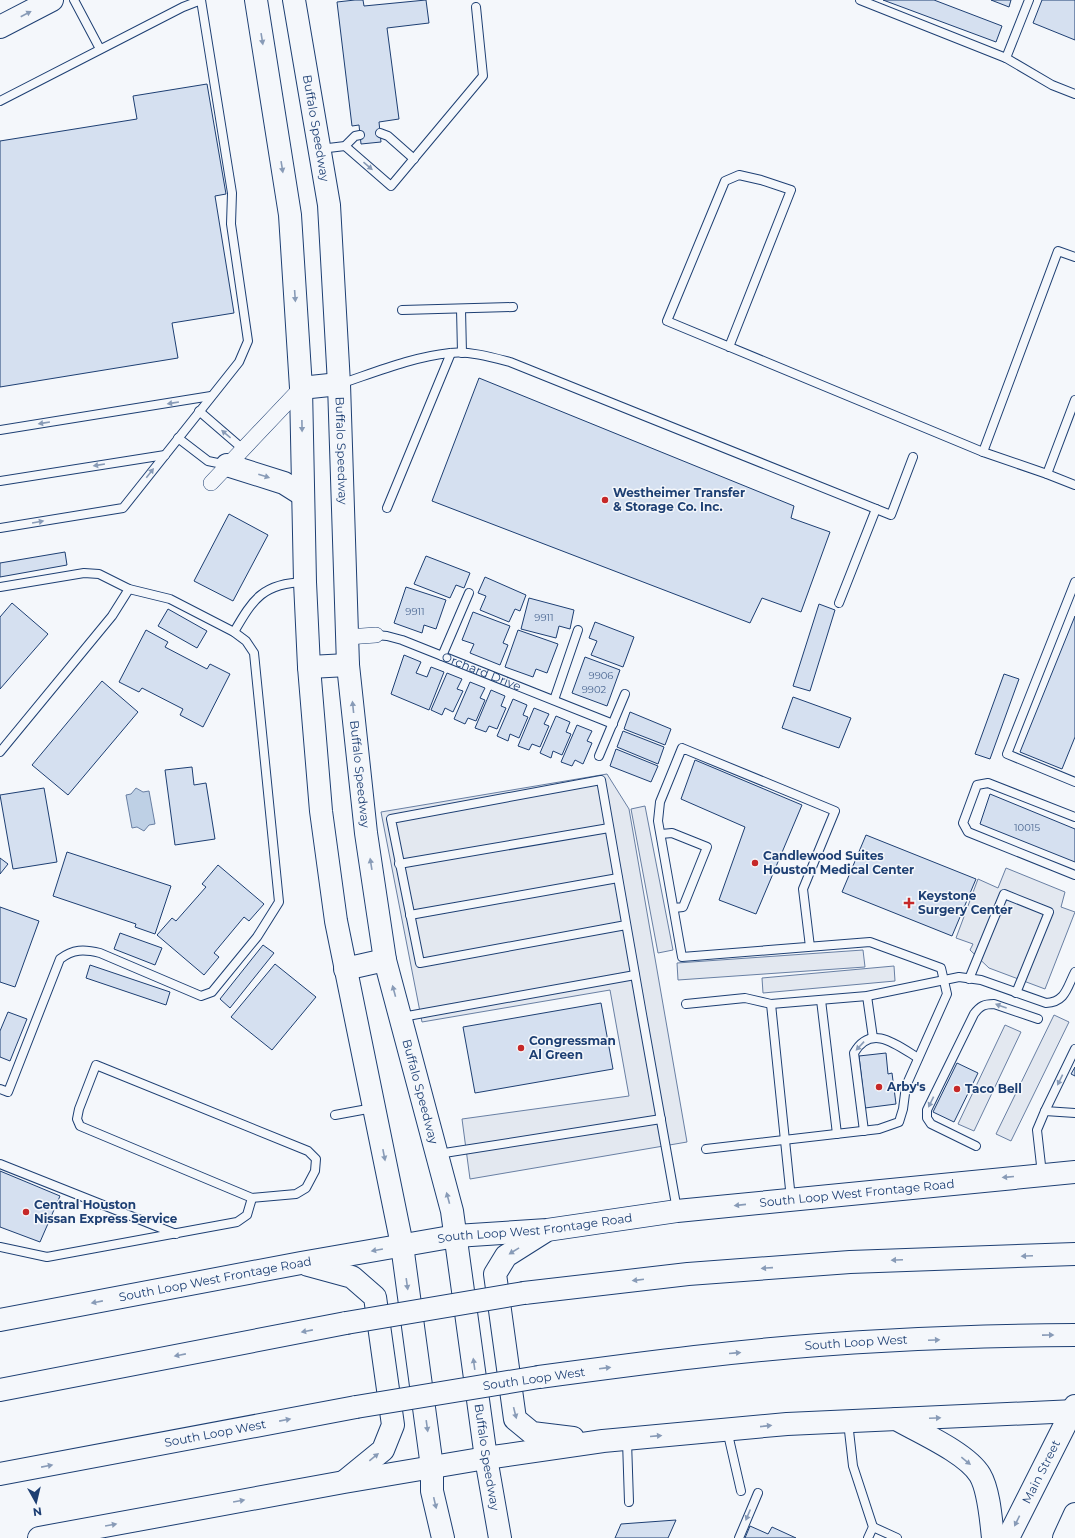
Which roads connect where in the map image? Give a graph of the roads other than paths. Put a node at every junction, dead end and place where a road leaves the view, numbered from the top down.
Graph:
1 (52, 0) edge
2 (74, 0) edge
3 (256, 0) edge
4 (294, 0) edge
5 (860, 0) edge
6 (1029, 0) edge
7 (476, 7) dead end
8 (0, 27) edge
9 (100, 49) junction
10 (1006, 58) junction
11 (1075, 94) edge
12 (0, 100) edge
13 (380, 133) dead end
14 (360, 135) dead end
15 (345, 146) junction
16 (320, 149) junction
17 (414, 159) junction
18 (1075, 257) edge
19 (513, 307) dead end
20 (461, 309) junction
21 (402, 310) dead end
22 (729, 347) junction
23 (451, 353) junction
24 (462, 353) junction
25 (339, 384) junction
26 (301, 388) junction
27 (211, 396) junction
28 (1075, 400) edge
29 (199, 411) junction
30 (0, 430) edge
31 (178, 438) junction
32 (243, 449) junction
33 (982, 452) junction
34 (165, 455) junction
35 (913, 457) dead end
36 (227, 466) junction
37 (1047, 474) junction
38 (0, 481) edge
39 (211, 483) dead end
40 (1075, 485) edge
41 (303, 495) junction
42 (387, 508) dead end
43 (876, 509) junction
44 (0, 528) edge
45 (305, 582) junction
46 (1075, 582) edge
47 (0, 588) edge
48 (129, 589) junction
49 (469, 593) dead end
50 (839, 603) dead end
51 (578, 630) dead end
52 (234, 632) junction
53 (376, 635) joint
54 (347, 637) junction
55 (442, 656) junction
56 (348, 665) junction
57 (309, 667) junction
58 (625, 694) dead end
59 (554, 700) junction
60 (613, 724) junction
61 (0, 752) edge
62 (599, 756) dead end
63 (1075, 782) edge
64 (1075, 817) edge
65 (609, 828) junction
66 (661, 834) junction
67 (399, 864) junction
68 (1075, 875) edge
69 (618, 878) junction
70 (674, 908) junction
71 (410, 915) junction
72 (626, 925) junction
73 (810, 947) junction
74 (386, 960) junction
75 (345, 969) junction
76 (1075, 972) edge
77 (635, 975) junction
78 (969, 979) junction
79 (945, 980) junction
80 (1016, 993) junction
81 (867, 996) junction
82 (821, 1000) junction
83 (686, 1004) dead end
84 (771, 1004) junction
85 (400, 1017) junction
86 (1038, 1020) dead end
87 (873, 1038) junction
88 (1075, 1049) edge
89 (918, 1058) junction
90 (0, 1089) edge
91 (375, 1108) junction
92 (1046, 1111) junction
93 (1075, 1113) edge
94 (335, 1115) dead end
95 (661, 1119) junction
96 (864, 1131) junction
97 (837, 1134) junction
98 (785, 1140) junction
99 (976, 1146) dead end
100 (706, 1149) dead end
101 (437, 1154) junction
102 (0, 1164) edge
103 (1075, 1172) edge
104 (1042, 1174) junction
105 (252, 1198) junction
106 (791, 1199) junction
107 (677, 1211) junction
108 (547, 1230) junction
109 (176, 1234) junction
110 (456, 1236) junction
111 (402, 1245) junction
112 (0, 1247) edge
113 (1070, 1254) edge
114 (301, 1263) junction
115 (0, 1320) edge
116 (1075, 1335) edge
117 (42, 1382) junction
118 (0, 1387) edge
119 (0, 1390) edge
120 (1074, 1409) edge
121 (896, 1419) junction
122 (848, 1421) junction
123 (727, 1429) junction
124 (627, 1439) junction
125 (603, 1441) junction
126 (486, 1458) junction
127 (432, 1467) junction
128 (3, 1474) edge
129 (344, 1482) junction
130 (741, 1491) dead end
131 (758, 1493) dead end
132 (629, 1502) dead end
133 (1075, 1514) edge
134 (873, 1527) junction
135 (39, 1538) edge
136 (443, 1538) edge
137 (500, 1538) edge
138 (739, 1538) edge
139 (868, 1538) edge
140 (897, 1538) edge
141 (993, 1538) edge
142 (1008, 1538) edge
143 (1064, 1538) edge

8 -> 1 main road
2 - 9 lane
3 -> 26 main road
4 - 16 main road, Buffalo Speedway
5 - 10 lane
6 - 10 lane
7 - 17 lane
9 - 12 lane
9 - 27 lane
10 - 11 lane
13 - 17 lane
14 - 15 lane
15 - 16 lane
15 -> 17 lane
16 - 25 main road, Buffalo Speedway
18 - 33 lane
19 - 20 lane
20 - 21 lane
20 - 24 lane
22 - 22 lane
22 - 33 lane
23 - 24 lane
23 - 25 lane
23 - 42 lane
24 - 43 lane
25 - 26 main road
25 - 54 main road, Buffalo Speedway
26 - 32 street
26 -> 41 main road
27 - 29 lane
27 -> 30 lane
28 - 37 lane
29 - 31 lane
32 -> 29 lane
31 - 34 lane
31 - 36 lane
32 - 36 street
33 - 37 lane
34 -> 38 lane
44 -> 34 lane
35 - 43 lane
36 - 39 street
36 -> 41 main road
37 - 40 lane
41 - 45 main road
43 - 50 lane
45 - 52 lane
45 - 57 main road
46 - 63 lane
47 - 48 lane
48 - 52 lane
48 - 61 lane
49 - 55 lane
51 - 59 lane
52 - 90 lane
53 - 54 street, Orchard Drive
53 - 55 lane, Orchard Drive
54 - 56 main road, Buffalo Speedway
55 - 59 lane, Orchard Drive
56 - 57 main road
74 -> 56 main road, Buffalo Speedway
57 - 75 main road
58 - 60 lane
59 - 60 lane, Orchard Drive
60 - 62 lane
64 - 68 lane
65 - 67 lane
65 - 67 lane
65 - 69 lane
66 - 70 lane
66 - 70 lane
66 - 73 lane
67 - 71 lane
69 - 71 lane
69 - 72 lane
70 - 73 lane
71 - 72 lane
72 - 77 lane
73 - 79 lane
74 - 75 main road
85 -> 74 main road, Buffalo Speedway
75 - 91 main road
76 - 80 lane
77 - 85 lane
77 - 95 lane
78 - 79 lane
78 - 80 lane
78 - 80 lane
79 - 81 lane
79 - 89 lane
81 - 82 lane
81 - 87 lane
82 - 84 lane
82 - 97 lane
83 - 84 lane
84 - 98 lane
85 - 101 main road, Buffalo Speedway
86 -> 99 lane
87 - 89 lane
87 -> 96 lane
88 -> 92 lane
89 - 96 lane
91 - 94 lane
91 -> 111 main road
92 - 93 lane
92 - 104 lane
95 - 101 lane
95 - 107 lane
96 - 97 lane
97 - 98 lane
98 - 100 lane
98 - 106 lane
110 -> 101 main road, Buffalo Speedway
102 - 109 lane
103 - 104 main road, South Loop West Frontage Road
104 -> 106 main road, South Loop West Frontage Road
105 - 105 lane
105 - 109 lane
106 -> 107 main road, South Loop West Frontage Road
107 - 108 main road, South Loop West Frontage Road
108 - 110 main road, South Loop West Frontage Road
108 -> 125 main road
109 - 112 lane
110 - 111 main road, South Loop West Frontage Road
126 -> 110 main road, Buffalo Speedway
111 -> 114 main road, South Loop West Frontage Road
111 -> 127 main road
113 -> 117 main road, bridge
114 -> 115 main road, South Loop West Frontage Road
129 -> 114 main road
128 -> 116 main road, South Loop West, bridge
117 - 118 main road
117 - 119 main road
121 -> 120 main road
120 -> 142 main road, Main Street
121 - 122 main road
121 -> 141 main road
123 -> 122 main road
122 - 134 lane
124 -> 123 main road
123 - 130 lane
124 - 125 main road
124 - 132 lane
125 - 126 main road
126 - 127 main road
126 - 137 main road, Buffalo Speedway
127 - 129 main road
127 -> 136 main road
135 -> 129 main road
131 -> 138 lane
133 - 143 main road
134 - 139 lane
134 - 140 lane

